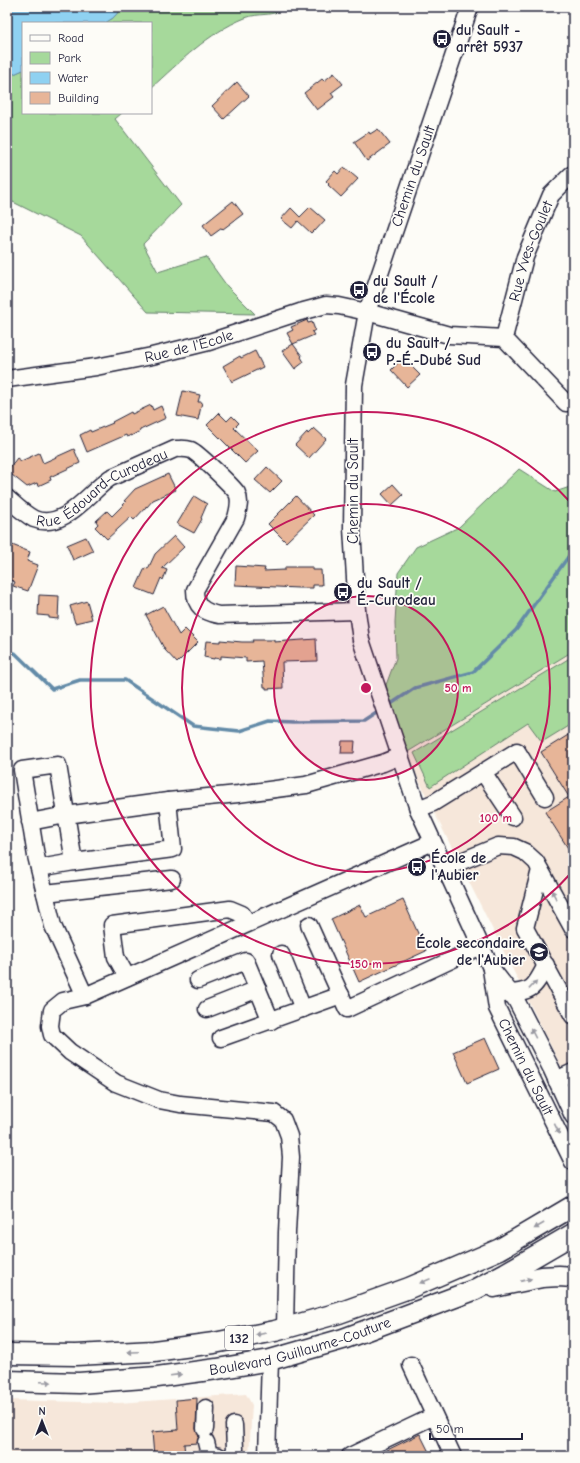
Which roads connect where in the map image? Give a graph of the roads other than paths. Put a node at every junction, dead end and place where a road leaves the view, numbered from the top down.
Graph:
1 (470, 7) edge
2 (573, 174) edge
3 (367, 312) junction
4 (504, 338) junction
5 (7, 379) edge
6 (573, 401) edge
7 (7, 498) edge
8 (356, 611) junction
9 (400, 756) junction
10 (483, 772) junction
11 (545, 797) dead end
12 (168, 802) junction
13 (418, 809) junction
14 (66, 815) junction
15 (514, 817) dead end
16 (30, 822) junction
17 (433, 842) junction
18 (74, 862) junction
19 (39, 868) junction
20 (445, 868) junction
21 (540, 870) junction
22 (172, 879) dead end
23 (45, 893) junction
24 (248, 923) junction
25 (309, 925) dead end
26 (573, 930) edge
27 (481, 946) junction
28 (281, 954) dead end
29 (546, 965) junction
30 (491, 968) junction
31 (127, 977) junction
32 (198, 980) dead end
33 (258, 989) junction
34 (512, 994) junction
35 (341, 995) junction
36 (495, 995) junction
37 (85, 996) junction
38 (207, 1009) dead end
39 (303, 1009) junction
40 (573, 1016) edge
41 (271, 1021) junction
42 (221, 1038) dead end
43 (573, 1072) edge
44 (556, 1080) junction
45 (572, 1110) edge
46 (573, 1162) edge
47 (573, 1206) edge
48 (573, 1234) edge
49 (573, 1277) edge
50 (474, 1290) junction
51 (285, 1328) junction
52 (7, 1354) edge
53 (270, 1360) junction
54 (411, 1365) dead end
55 (7, 1381) edge
56 (206, 1408) dead end
57 (434, 1416) junction
58 (234, 1425) dead end
59 (220, 1456) edge
60 (231, 1456) edge
61 (267, 1456) edge
62 (350, 1456) edge
63 (453, 1456) edge

1 - 3 street, Chemin du Sault
2 - 4 street, Rue Yves-Goulet
3 - 4 street, Rue de l'École
3 - 5 street, Rue de l'École
3 - 8 street, Chemin du Sault
4 - 6 street
7 - 8 street, Rue Édouard-Curodeau
8 - 9 street, Chemin du Sault
9 - 12 street
9 - 13 street, Chemin du Sault
10 - 11 street
10 - 13 street
10 - 15 street
12 - 14 street
12 - 18 street
13 - 17 street, Chemin du Sault
14 - 16 street
14 - 16 street
14 - 18 street
16 - 19 street
17 - 20 street, Chemin du Sault
17 - 24 street
18 - 19 street
19 - 23 street
20 - 21 street
20 - 27 street, Chemin du Sault
26 -> 21 street
21 - 29 street
22 - 23 street
23 - 37 street
24 - 31 street
24 - 31 street
25 - 35 street
27 - 30 street, Chemin du Sault
27 - 35 street
28 - 39 street
34 -> 29 street
29 - 40 street
30 - 34 street, Chemin du Sault
30 - 36 street, Chemin du Sault
31 - 37 street
32 - 33 street
33 - 38 street
33 - 41 street
34 - 36 street
44 -> 34 street, Chemin du Sault
35 - 39 street
36 -> 46 street, Chemin du Sault
37 - 51 street
39 - 41 street
41 - 42 street
43 - 44 street
44 - 45 street, Chemin du Sault
47 -> 51 main road, Boulevard Guillaume-Couture / 132
48 - 50 main road, Boulevard Guillaume-Couture / 132
50 -> 49 main road
50 - 53 main road, Boulevard Guillaume-Couture / 132
51 -> 52 main road, Boulevard Guillaume-Couture / 132
55 -> 53 main road, Boulevard Guillaume-Couture / 132
53 - 61 street
54 - 57 street
56 - 59 street
57 - 62 street
57 - 63 street
58 - 60 street

